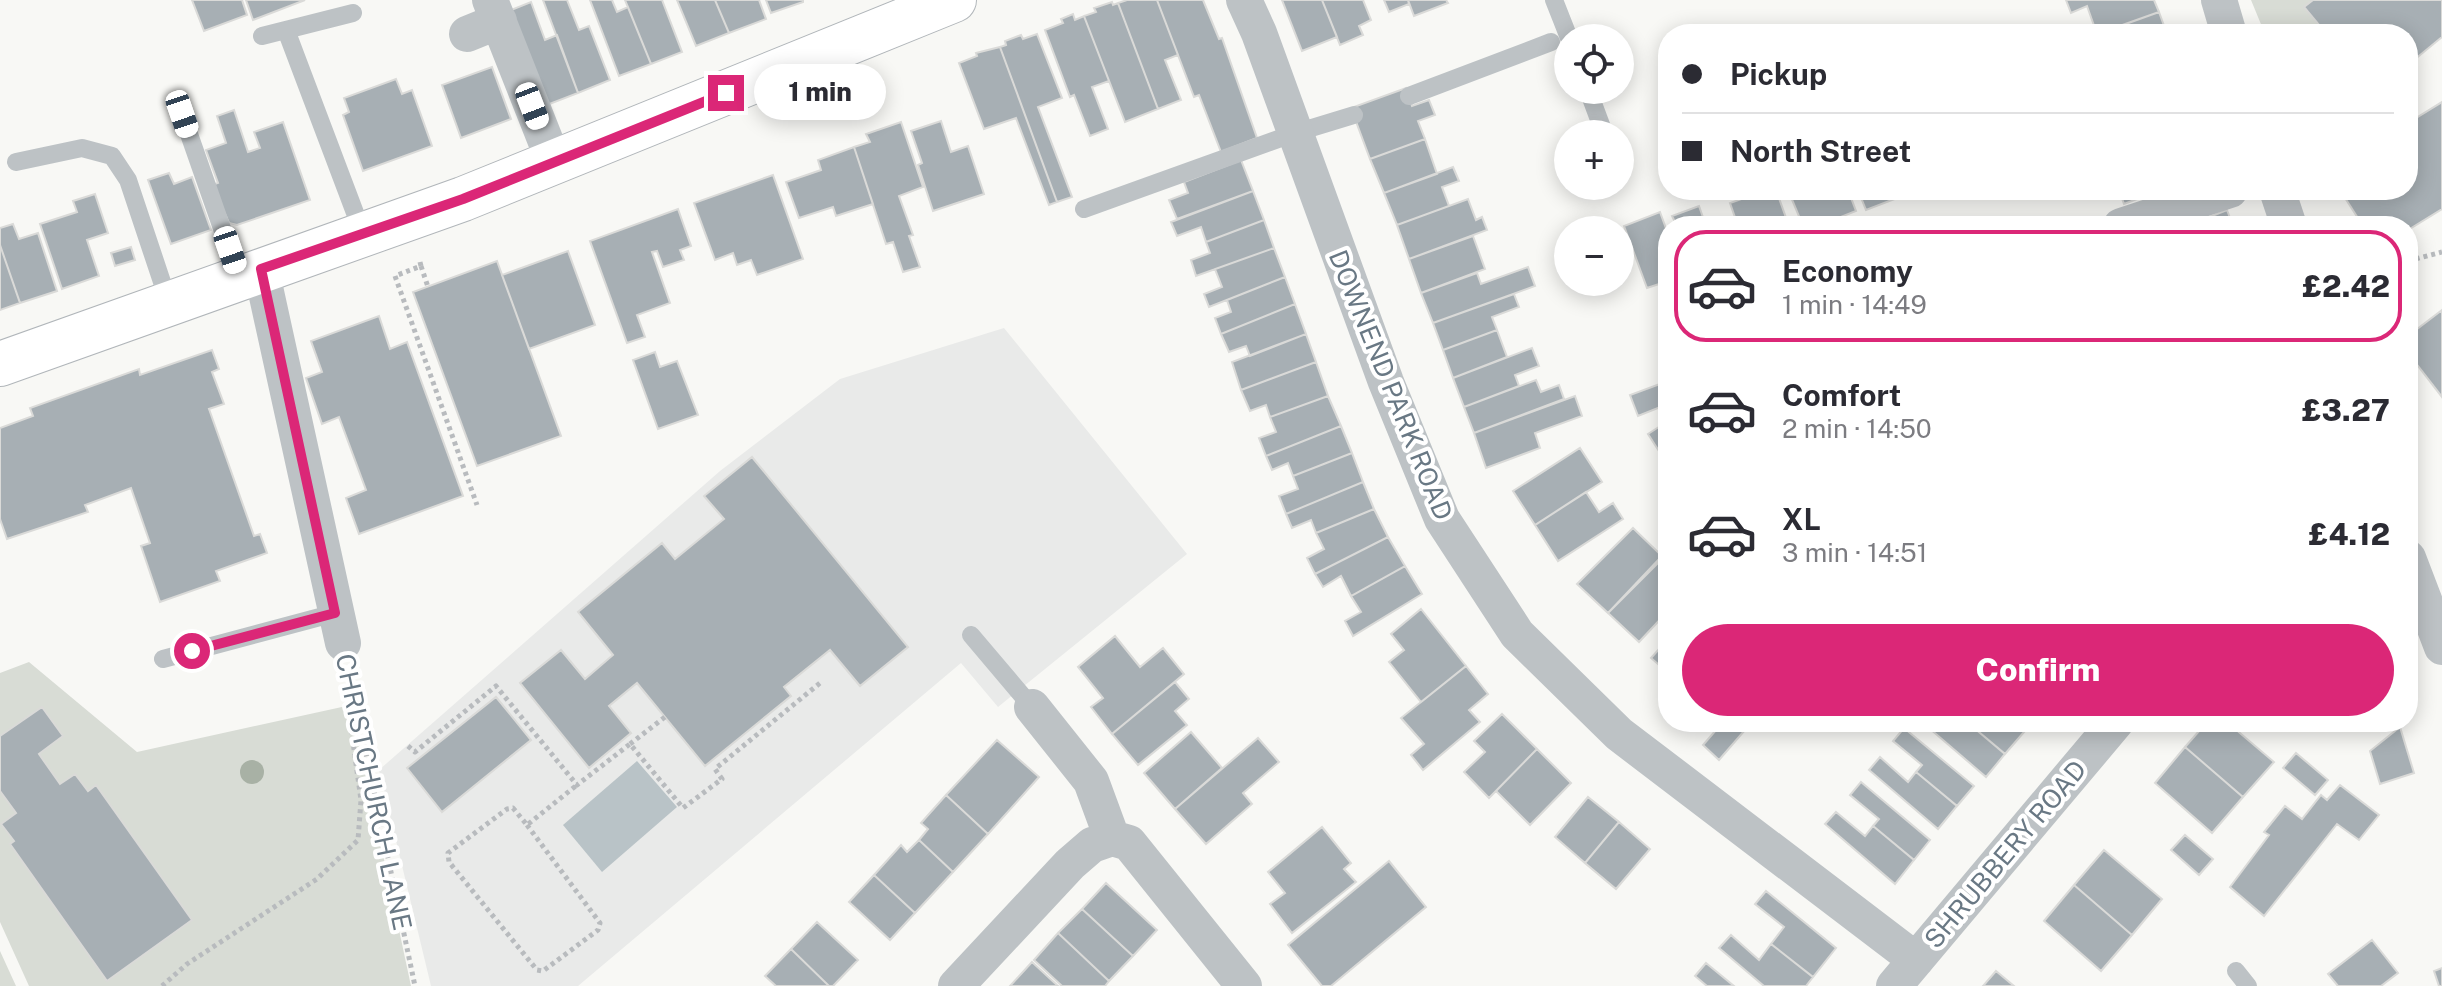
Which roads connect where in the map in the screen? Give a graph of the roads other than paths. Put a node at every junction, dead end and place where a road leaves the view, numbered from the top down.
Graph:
1 (954, 0) edge
2 (1244, 0) edge
3 (1554, 0) edge
4 (2219, 0) edge
5 (353, 13) dead end
6 (485, 18) edge
7 (1558, 24) edge
8 (2226, 24) edge
9 (286, 30) junction
10 (262, 36) dead end
11 (1554, 42) edge
12 (1409, 96) dead end
13 (182, 114) dead end
14 (1354, 115) dead end
15 (1295, 133) junction
16 (16, 162) dead end
17 (554, 162) junction
18 (2200, 200) edge
19 (1084, 209) dead end
20 (2151, 216) edge
21 (363, 234) junction
22 (250, 273) junction
23 (169, 303) junction
24 (0, 364) edge
25 (2418, 584) edge
26 (339, 628) joint
27 (971, 635) dead end
28 (2442, 647) edge
29 (163, 659) dead end
30 (1032, 707) joint
31 (2106, 732) edge
32 (1112, 838) junction
33 (1905, 973) edge
34 (956, 986) edge
35 (1244, 986) edge

1 - 17 main road
2 - 15 street, DOWNEND PARK ROAD
3 - 7 lane
4 - 8 street
5 - 9 lane
6 - 17 street
9 - 10 lane
9 - 21 lane
11 - 12 lane
13 - 22 lane
14 - 15 lane
15 - 19 lane
15 - 33 street, DOWNEND PARK ROAD
16 - 23 lane
17 - 21 main road
18 - 20 street
21 - 22 main road
22 - 23 main road
22 - 26 street
23 - 24 main road
25 - 28 street
26 - 29 lane
27 - 30 lane
30 - 32 street
31 - 33 street, SHRUBBERY ROAD
32 - 34 street
32 - 35 street

